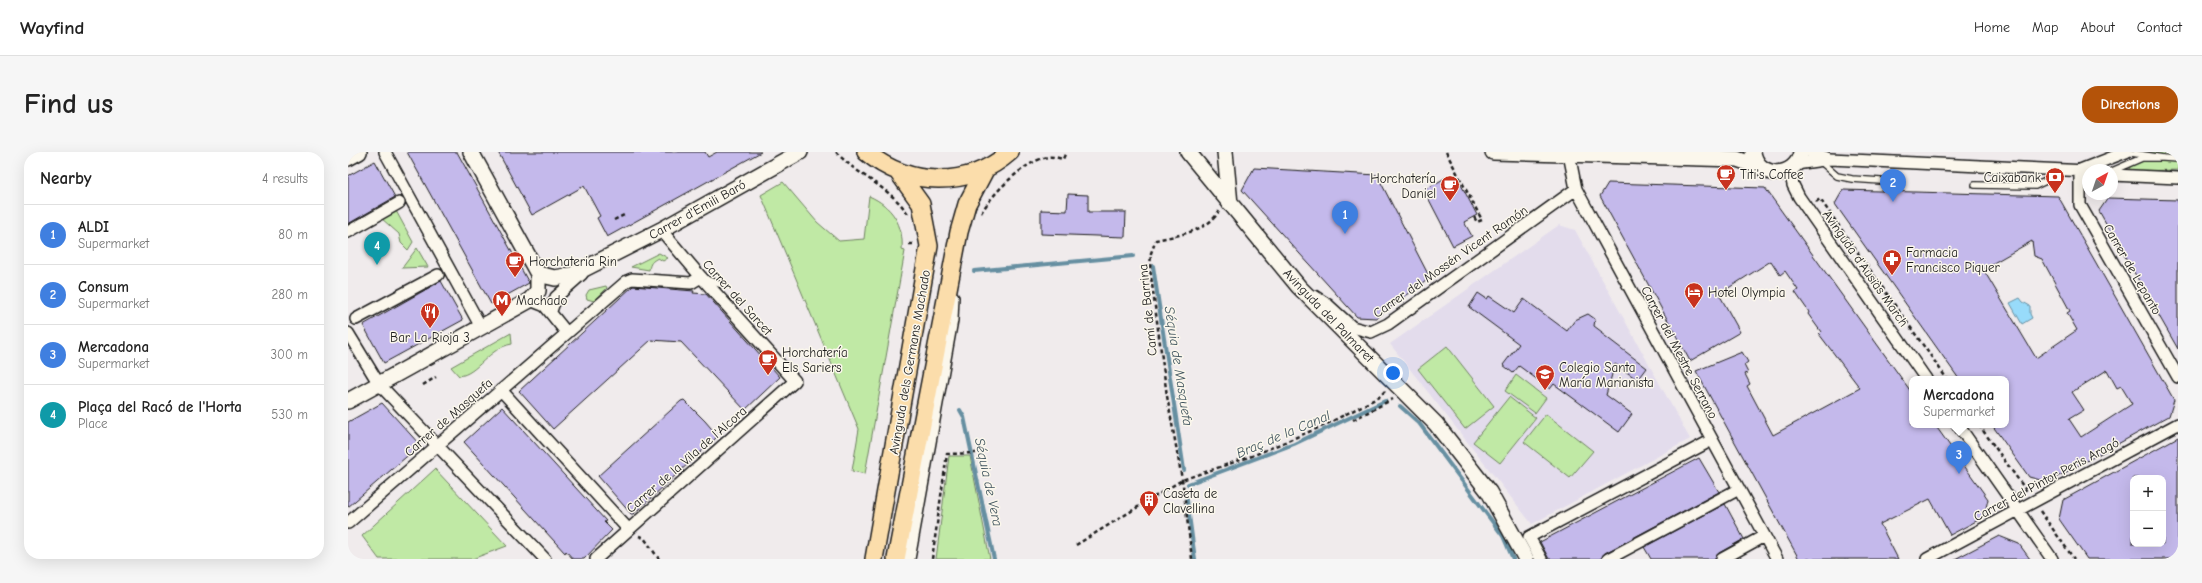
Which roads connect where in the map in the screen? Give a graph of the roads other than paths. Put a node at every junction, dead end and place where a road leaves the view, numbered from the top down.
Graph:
1 (385, 152) edge
2 (471, 152) edge
3 (800, 152) edge
4 (866, 152) edge
5 (1010, 152) edge
6 (1188, 152) edge
7 (1225, 152) edge
8 (1493, 152) edge
9 (1752, 152) edge
10 (1810, 152) edge
11 (2126, 152) edge
12 (1569, 154) junction
13 (1742, 156) edge
14 (1850, 156) edge
15 (2163, 158) junction
16 (2178, 159) edge
17 (1825, 160) junction
18 (1796, 162) edge
19 (1760, 167) junction
20 (986, 168) junction
21 (2118, 168) edge
22 (2080, 170) edge
23 (898, 172) junction
24 (2118, 175) edge
25 (2178, 178) edge
26 (1895, 182) dead end
27 (1975, 184) dead end
28 (1576, 189) junction
29 (399, 203) dead end
30 (1230, 204) junction
31 (661, 230) junction
32 (348, 232) edge
33 (954, 260) junction
34 (593, 265) junction
35 (538, 274) junction
36 (438, 275) dead end
37 (701, 277) junction
38 (719, 284) dead end
39 (1299, 287) junction
40 (530, 300) junction
41 (551, 311) junction
42 (356, 319) dead end
43 (481, 327) junction
44 (566, 332) junction
45 (348, 333) edge
46 (1924, 376) edge
47 (2178, 377) edge
48 (795, 381) joint
49 (378, 384) junction
50 (501, 390) junction
51 (348, 402) edge
52 (2178, 424) edge
53 (1960, 428) edge
54 (1712, 440) junction
55 (437, 445) junction
56 (1739, 489) junction
57 (2018, 510) junction
58 (348, 523) edge
59 (628, 529) junction
60 (1764, 536) junction
61 (545, 559) edge
62 (596, 559) edge
63 (874, 559) edge
64 (896, 559) edge
65 (909, 559) edge
66 (1526, 559) edge
67 (1541, 559) edge
68 (1608, 559) edge
69 (1722, 559) edge
70 (1777, 559) edge
71 (1927, 559) edge
72 (2052, 559) edge

1 - 43 street
2 - 35 main road
3 - 31 main road, Carrer d'Emili Baró
4 - 23 main road
5 - 20 main road
6 - 30 main road, Avinguda del Palmaret
7 - 30 main road
8 - 12 main road
9 - 19 main road
10 - 17 street
11 - 15 lane
11 - 22 street
12 - 13 main road
12 - 28 street, Carrer del Mestre Serrano
13 - 19 main road
14 - 17 street
14 - 22 street
15 - 16 lane
15 - 21 lane
17 - 18 street
17 - 26 lane
18 - 19 main road
18 - 46 street, Avinguda d'Ausiàs March
20 - 23 main road
20 - 33 main road, Avinguda dels Germans Machado
22 - 27 lane
22 - 47 street, Carrer de Lepanto
23 - 63 main road, Avinguda dels Germans Machado
24 - 25 street
28 - 39 street, Carrer del Mossén Vicent Ramón
28 - 54 street, Carrer del Mestre Serrano
29 - 32 street
30 - 39 main road, Avinguda del Palmaret
31 - 34 main road, Carrer d'Emili Baró
31 - 37 street, Carrer del Sarcet
33 - 64 main road, Avinguda dels Germans Machado
33 - 65 street, Avinguda dels Germans Machado
34 - 35 main road, Carrer d'Emili Baró
34 - 41 street, Carrer d'Emili Baró
35 - 40 main road
36 - 42 street
37 - 38 lane
37 - 44 street, Carrer de Masquefa
37 - 48 street, Carrer del Sarcet
39 - 66 main road, Avinguda del Palmaret
40 - 41 street
40 - 43 main road
41 - 44 street
43 - 49 main road
44 - 50 street, Carrer de Masquefa
45 - 49 street
48 - 59 street, Carrer de la Vila de l'Alcora
49 - 51 main road
49 - 55 street
50 - 55 street, Carrer de Masquefa
50 - 59 street
52 - 57 street, Carrer del Pintor Peris Aragó
53 - 57 street
54 - 56 street, Carrer del Mestre Serrano
54 - 67 street
55 - 58 street, Carrer de Masquefa
55 - 61 street
56 - 60 street, Carrer del Mestre Serrano
56 - 68 street
57 - 71 street, Carrer del Pintor Peris Aragó
57 - 72 street
59 - 62 street, Carrer de la Vila de l'Alcora
60 - 69 street
60 - 70 street, Carrer del Mestre Serrano

